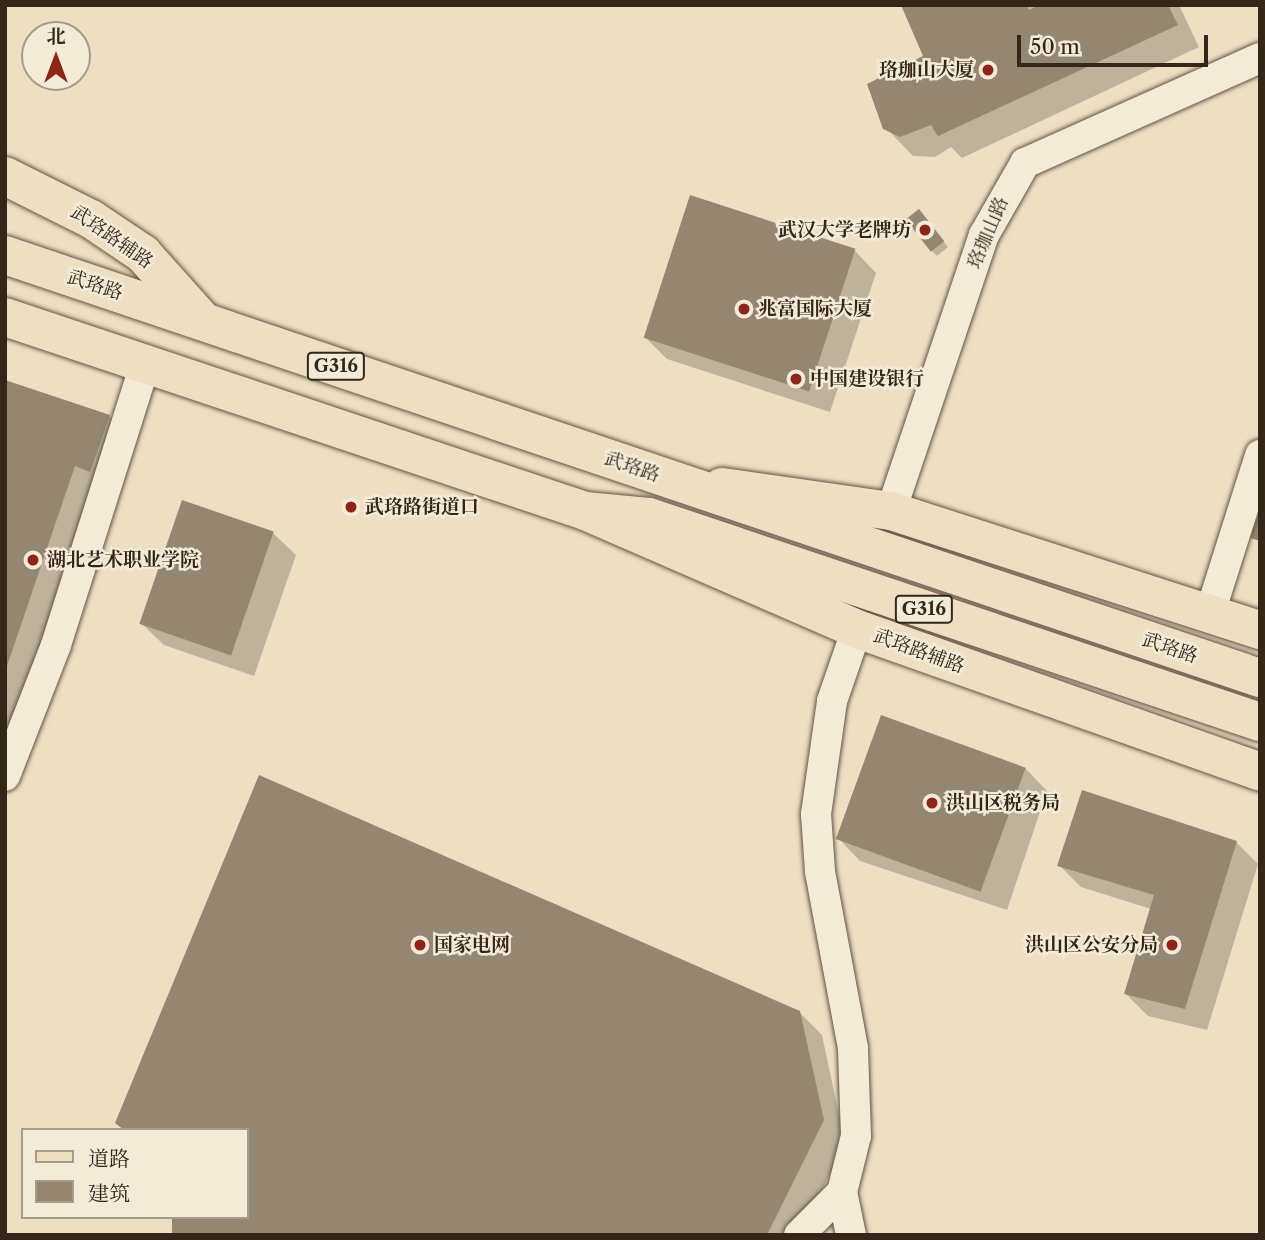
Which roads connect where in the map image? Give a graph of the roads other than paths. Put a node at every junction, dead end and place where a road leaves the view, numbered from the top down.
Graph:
1 (1260, 58) edge
2 (5, 176) edge
3 (5, 255) edge
4 (5, 317) edge
5 (202, 320) junction
6 (145, 364) junction
7 (1260, 455) edge
8 (666, 479) junction
9 (585, 511) junction
10 (891, 511) junction
11 (1210, 613) junction
12 (857, 629) junction
13 (1260, 630) edge
14 (1260, 678) edge
15 (1260, 722) edge
16 (7, 768) edge
17 (1260, 772) edge
18 (842, 1192) junction
19 (799, 1235) edge
20 (851, 1235) edge

1 - 10 street, 珞珈山路
2 - 5 main road, 武珞路辅路
3 - 5 main road, 武珞路 / G316
4 - 6 main road, G316
5 - 8 main road, 武珞路 / G316
6 - 9 main road, G316
6 - 16 street
7 - 11 street
8 - 10 main road
8 - 14 main road, 武珞路 / G316
9 - 12 main road, 武珞路辅路
9 - 15 main road, G316
10 - 11 main road
11 - 13 main road
12 - 17 main road, 武珞路辅路
12 - 18 street
18 - 19 street
18 - 20 street

